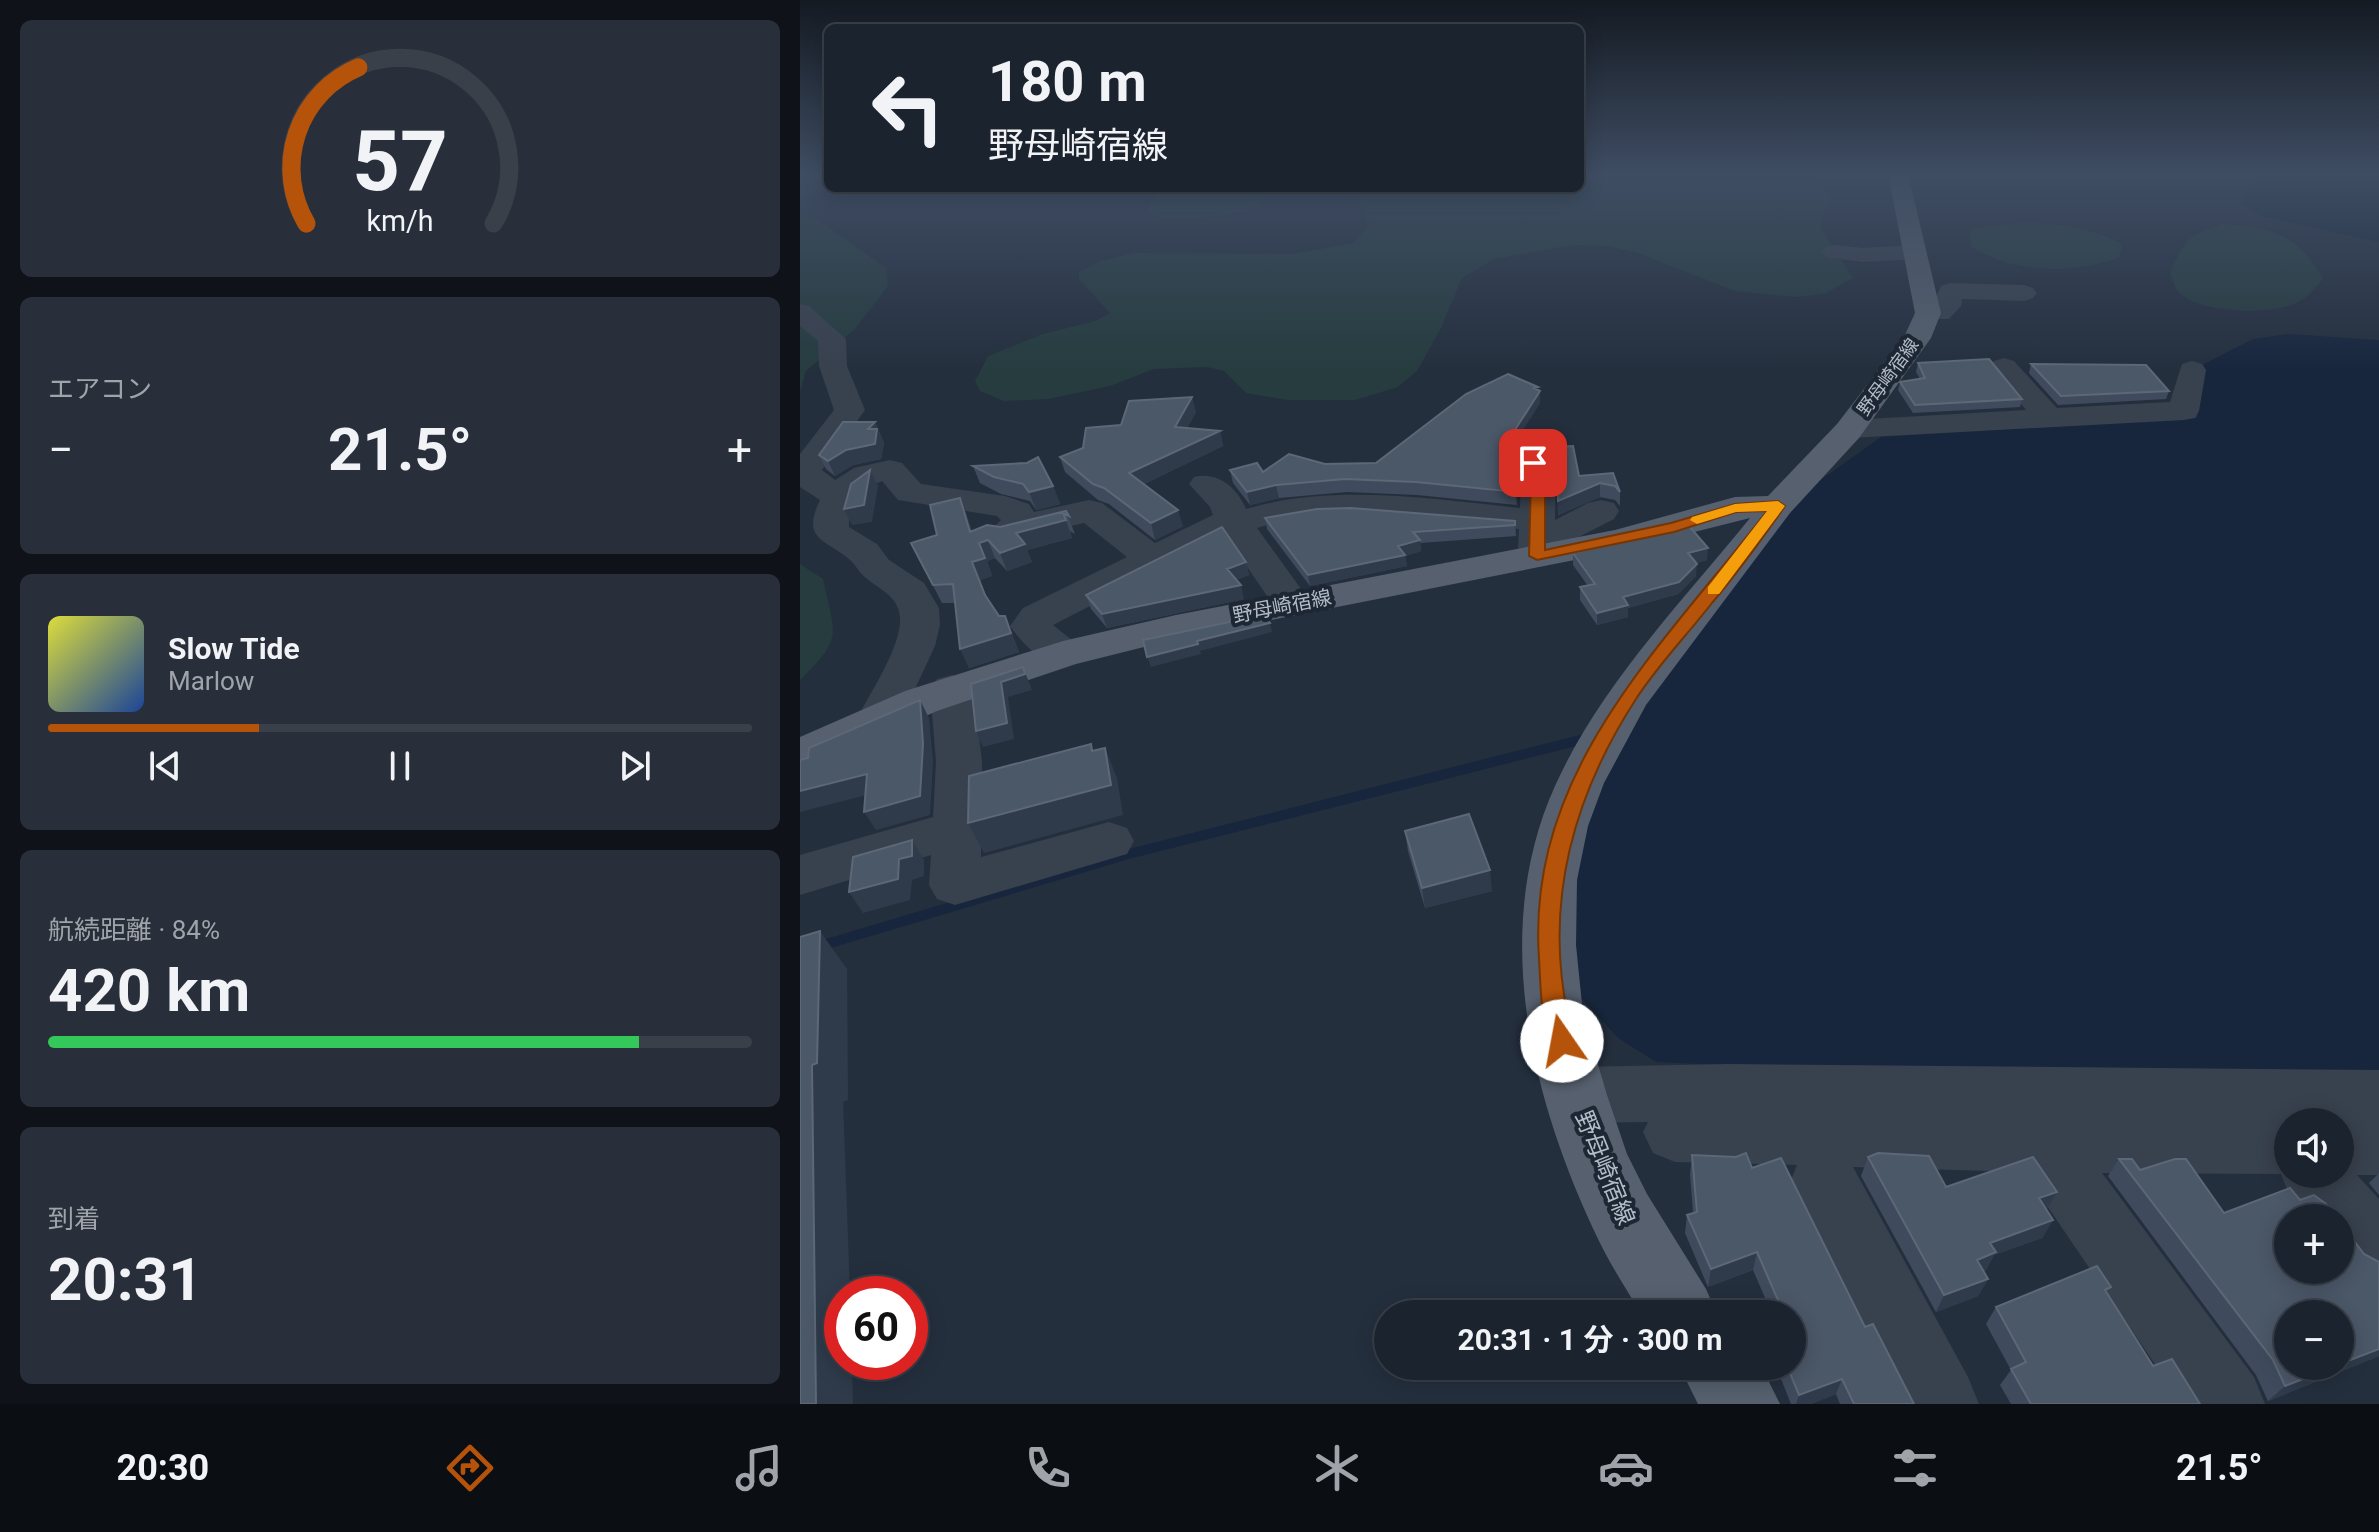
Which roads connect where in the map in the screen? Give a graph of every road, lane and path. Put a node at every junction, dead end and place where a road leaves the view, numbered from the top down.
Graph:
1 (1919, 240) edge
2 (1834, 252) dead end
3 (1924, 256) junction
4 (2024, 293) dead end
5 (800, 312) edge
6 (1928, 313) junction
7 (2004, 367) dead end
8 (2192, 370) dead end
9 (2049, 418) junction
10 (1850, 429) junction
11 (1533, 463) dead end
12 (1206, 484) dead end
13 (815, 491) edge
14 (1778, 506) junction
15 (1234, 521) junction
16 (1544, 543) junction
17 (1150, 557) junction
18 (1292, 604) junction
19 (1063, 654) junction
20 (952, 689) junction
21 (879, 719) junction
22 (800, 756) edge
23 (957, 828) junction
24 (1109, 841) dead end
25 (800, 875) edge
26 (1576, 1095) junction
27 (2379, 1099) edge
28 (1675, 1132) dead end
29 (2041, 1142) junction
30 (2379, 1144) edge
31 (2354, 1146) edge
32 (2274, 1149) edge
33 (1824, 1180) dead end
34 (2332, 1188) edge
35 (2379, 1251) edge
36 (1673, 1300) edge
37 (1726, 1380) edge
38 (1742, 1404) edge
39 (1941, 1404) edge
40 (2227, 1404) edge

1 - 3 main road, 野母崎宿線
2 - 3 street
3 - 6 main road, 野母崎宿線
4 - 6 street
5 - 13 street
6 - 10 main road, 野母崎宿線
7 - 9 street
8 - 9 street
9 - 10 street
10 - 14 main road, 野母崎宿線
11 - 16 street
12 - 15 street
13 - 17 street
13 - 21 street
14 - 16 main road, 野母崎宿線
14 - 26 main road, 野母崎宿線
15 - 16 street
15 - 17 street
15 - 18 street
16 - 18 main road, 野母崎宿線
17 - 19 street
18 - 19 main road, 野母崎宿線
19 - 20 main road, 野母崎宿線
20 - 21 main road, 野母崎宿線
20 - 23 street
21 - 22 main road, 野母崎宿線
23 - 24 street
23 - 25 street
26 - 27 street
26 - 36 main road, 野母崎宿線
28 - 29 street
29 - 32 street
29 - 40 street
30 - 31 street
33 - 39 street
34 - 35 street
37 - 38 main road

